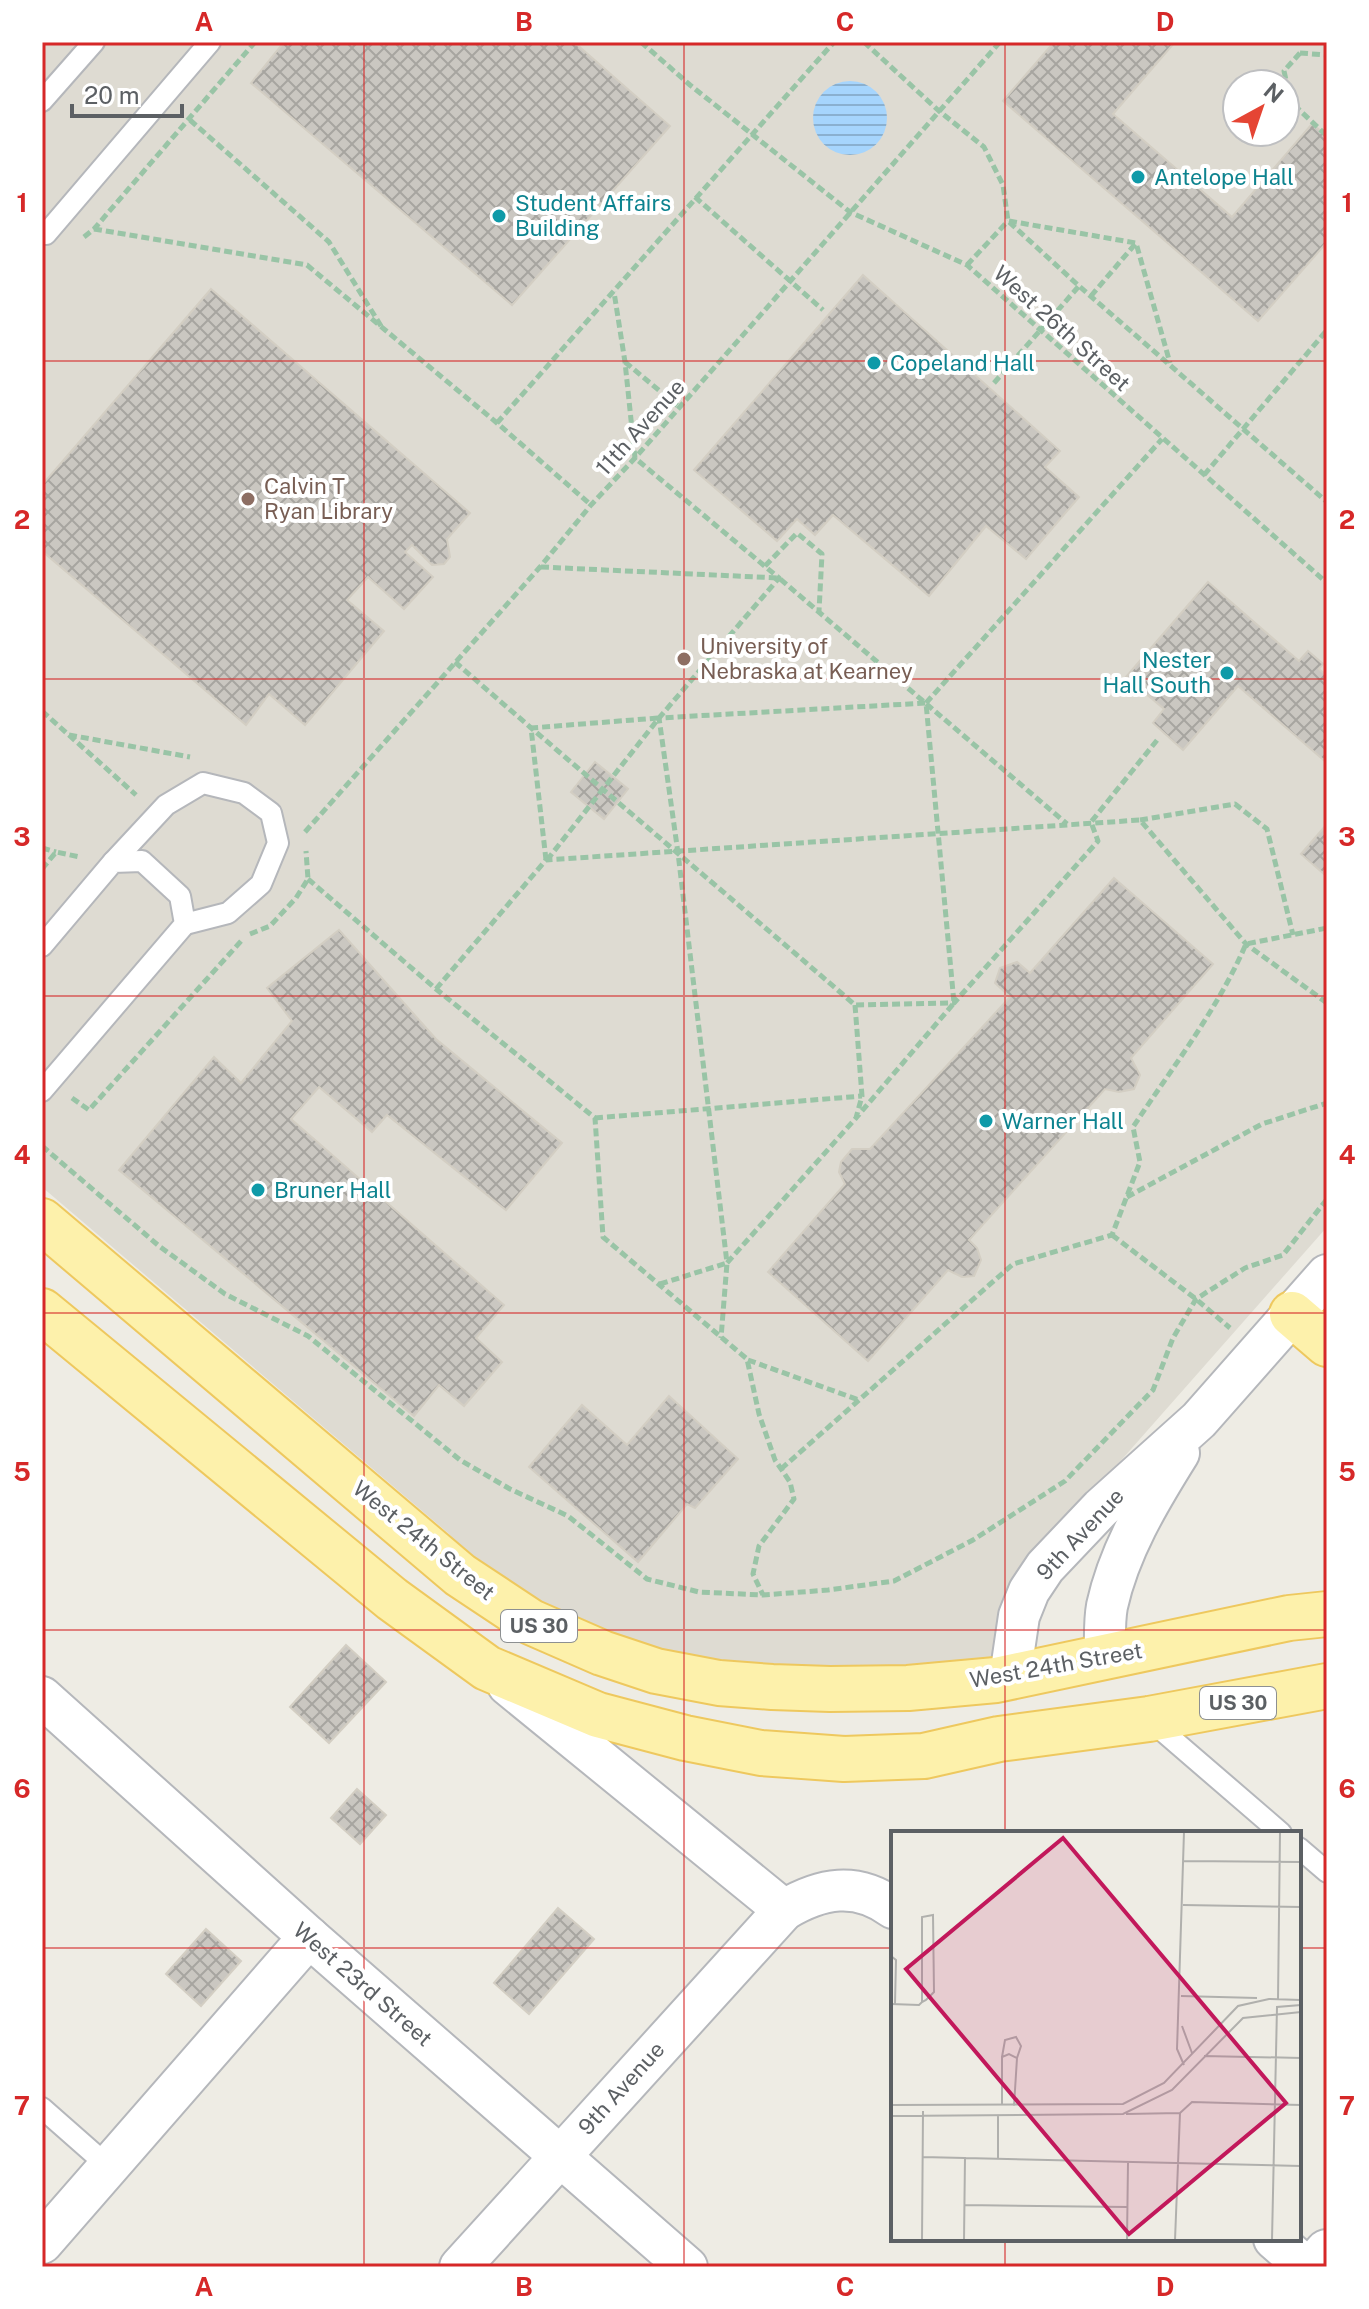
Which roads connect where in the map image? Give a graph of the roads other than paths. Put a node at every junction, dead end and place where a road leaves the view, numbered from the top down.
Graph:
1 (94, 42) edge
2 (210, 42) edge
3 (42, 101) edge
4 (42, 234) edge
5 (113, 862) junction
6 (185, 924) junction
7 (42, 946) edge
8 (42, 1091) edge
9 (42, 1221) edge
10 (1327, 1275) edge
11 (42, 1311) edge
12 (1292, 1314) junction
13 (1327, 1344) edge
14 (1199, 1420) junction
15 (1327, 1614) edge
16 (1105, 1656) junction
17 (487, 1668) junction
18 (1010, 1677) junction
19 (1327, 1686) edge
20 (42, 1697) edge
21 (1149, 1719) junction
22 (999, 1739) junction
23 (1279, 1831) edge
24 (1301, 1850) edge
25 (1327, 1872) edge
26 (891, 1907) edge
27 (784, 1910) junction
28 (309, 1937) junction
29 (42, 2108) edge
30 (560, 2156) junction
31 (109, 2167) junction
32 (1276, 2241) edge
33 (42, 2243) edge
34 (1327, 2252) edge
35 (460, 2267) edge
36 (687, 2267) edge
37 (1306, 2267) edge
38 (1314, 2267) edge

1 - 3 lane
2 - 4 lane
5 - 6 lane
5 - 6 lane
5 - 7 lane
6 - 8 lane
9 - 18 main road, West 24th Street / US 30
10 - 12 street, 9th Avenue
11 - 17 main road, US 30
12 - 13 main road
12 - 14 street, 9th Avenue
14 - 16 street, 9th Avenue
14 - 18 street, 9th Avenue
15 - 16 main road, West 24th Street / US 30
16 - 18 main road, West 24th Street / US 30
16 - 22 main road
17 - 22 main road, US 30
17 - 27 street
19 - 21 main road, US 30
20 - 28 street, West 23rd Street
21 - 22 main road, US 30
21 - 23 lane
24 - 25 lane
26 - 27 street
27 - 30 street, 9th Avenue
28 - 30 street, West 23rd Street
28 - 31 street
29 - 31 lane
30 - 35 street, 9th Avenue
30 - 36 street, West 23rd Street
31 - 33 street
32 - 37 street
34 - 38 street

